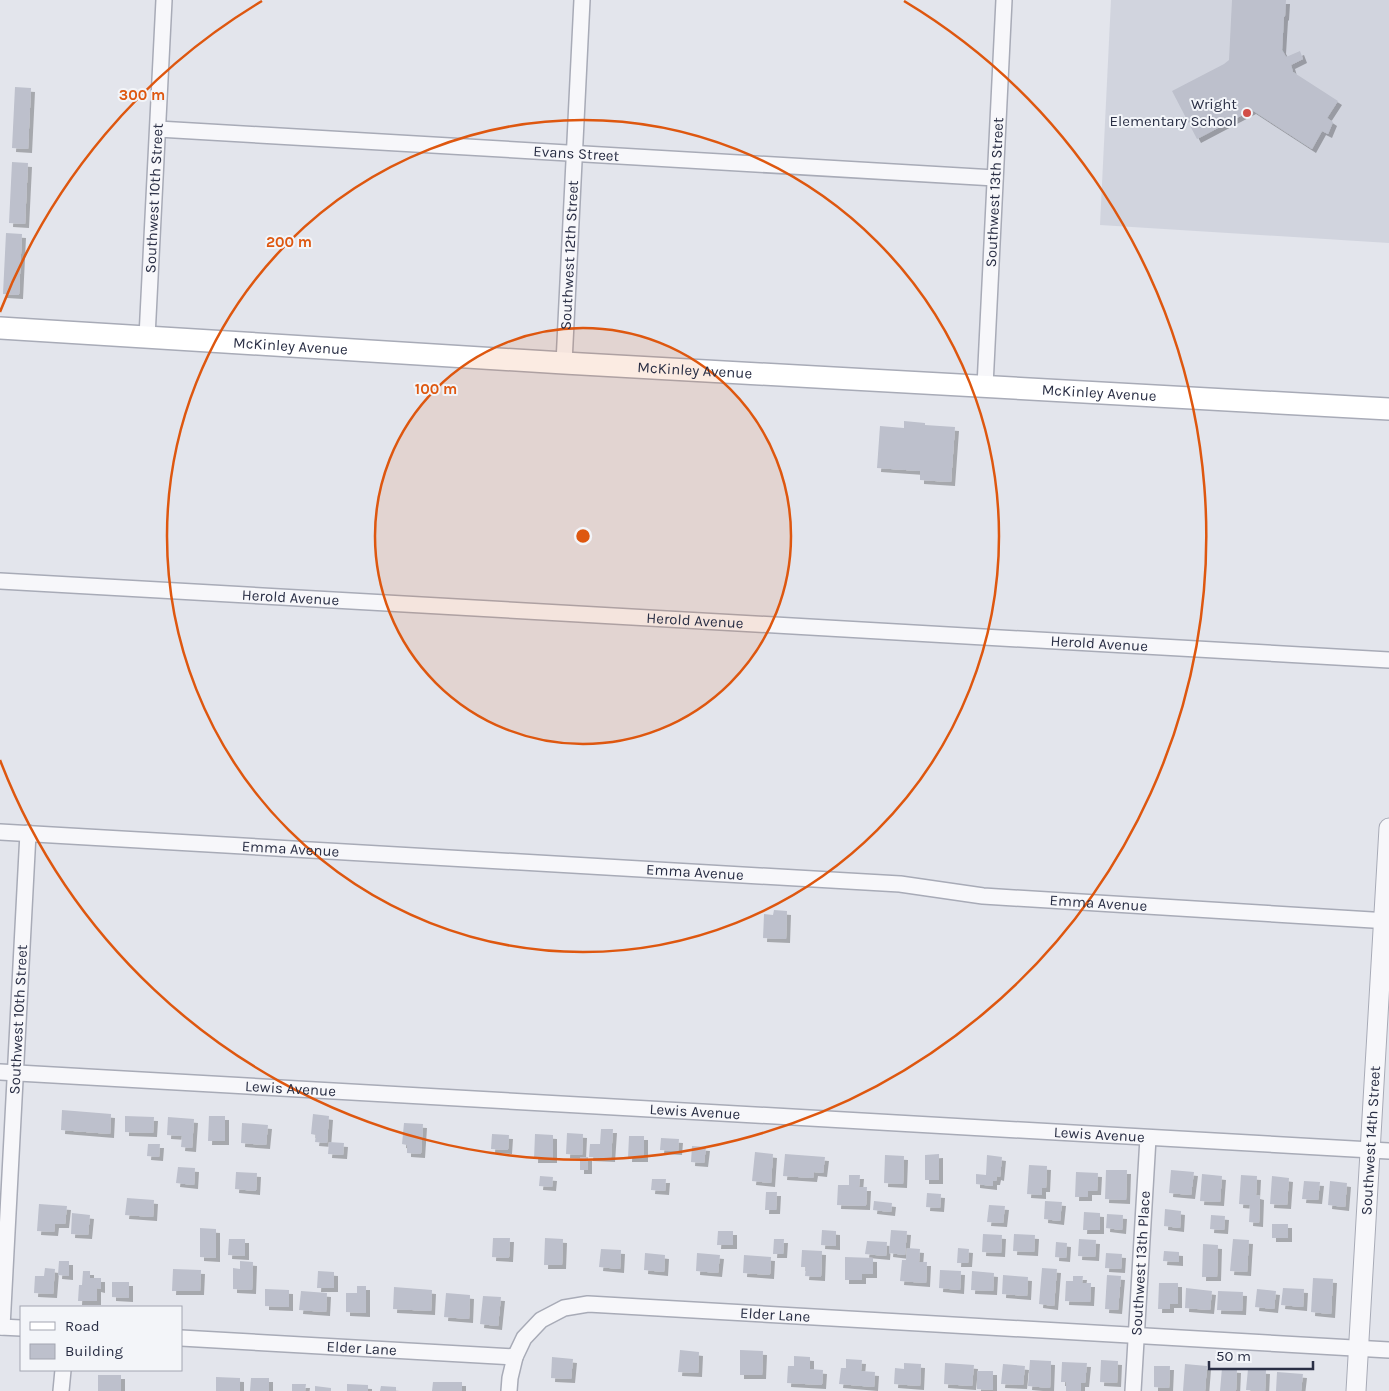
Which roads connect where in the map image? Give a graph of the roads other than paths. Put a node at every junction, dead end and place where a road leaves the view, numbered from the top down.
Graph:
1 (164, 0) edge
2 (582, 0) edge
3 (1004, 0) edge
4 (158, 129) junction
5 (574, 154) junction
6 (995, 178) junction
7 (0, 328) edge
8 (147, 337) junction
9 (564, 363) junction
10 (985, 386) junction
11 (1389, 409) edge
12 (0, 581) edge
13 (1389, 660) edge
14 (1389, 828) edge
15 (0, 832) edge
16 (28, 833) junction
17 (1386, 920) edge
18 (8, 1073) edge
19 (1148, 1138) junction
20 (1380, 1150) edge
21 (1, 1327) edge
22 (20, 1328) edge
23 (1137, 1335) junction
24 (182, 1338) edge
25 (1359, 1348) junction
26 (1389, 1350) edge
27 (514, 1357) junction
28 (63, 1371) edge
29 (61, 1391) edge
30 (509, 1391) edge
31 (1133, 1391) edge
32 (1356, 1391) edge

1 - 4 street, Southwest 10th Street
2 - 5 street, Southwest 12th Street
3 - 6 street, Southwest 13th Street
4 - 5 street, Evans Street
4 - 8 street, Southwest 10th Street
5 - 6 street, Evans Street
5 - 9 street, Southwest 12th Street
6 - 10 street, Southwest 13th Street
7 - 8 main road, McKinley Avenue
8 - 9 main road, McKinley Avenue
9 - 10 main road, McKinley Avenue
10 - 11 main road, McKinley Avenue
12 - 13 street, Herold Avenue
14 - 17 street, Southwest 14th Street
15 - 16 street, Emma Avenue
16 - 17 street, Emma Avenue
16 - 18 street, Southwest 10th Street
17 - 20 street, Southwest 14th Street
18 - 19 street, Lewis Avenue
18 - 21 street, Southwest 10th Street
19 - 20 street, Lewis Avenue
19 - 23 street, Southwest 13th Place
20 - 25 street, Southwest 14th Street
21 - 22 street
23 - 25 street, Elder Lane
23 - 27 street, Elder Lane
23 - 31 street, Southwest 13th Place
24 - 27 street, Elder Lane
25 - 26 street, Elder Lane
25 - 32 street, Southwest 14th Street
27 - 30 street
28 - 29 street

